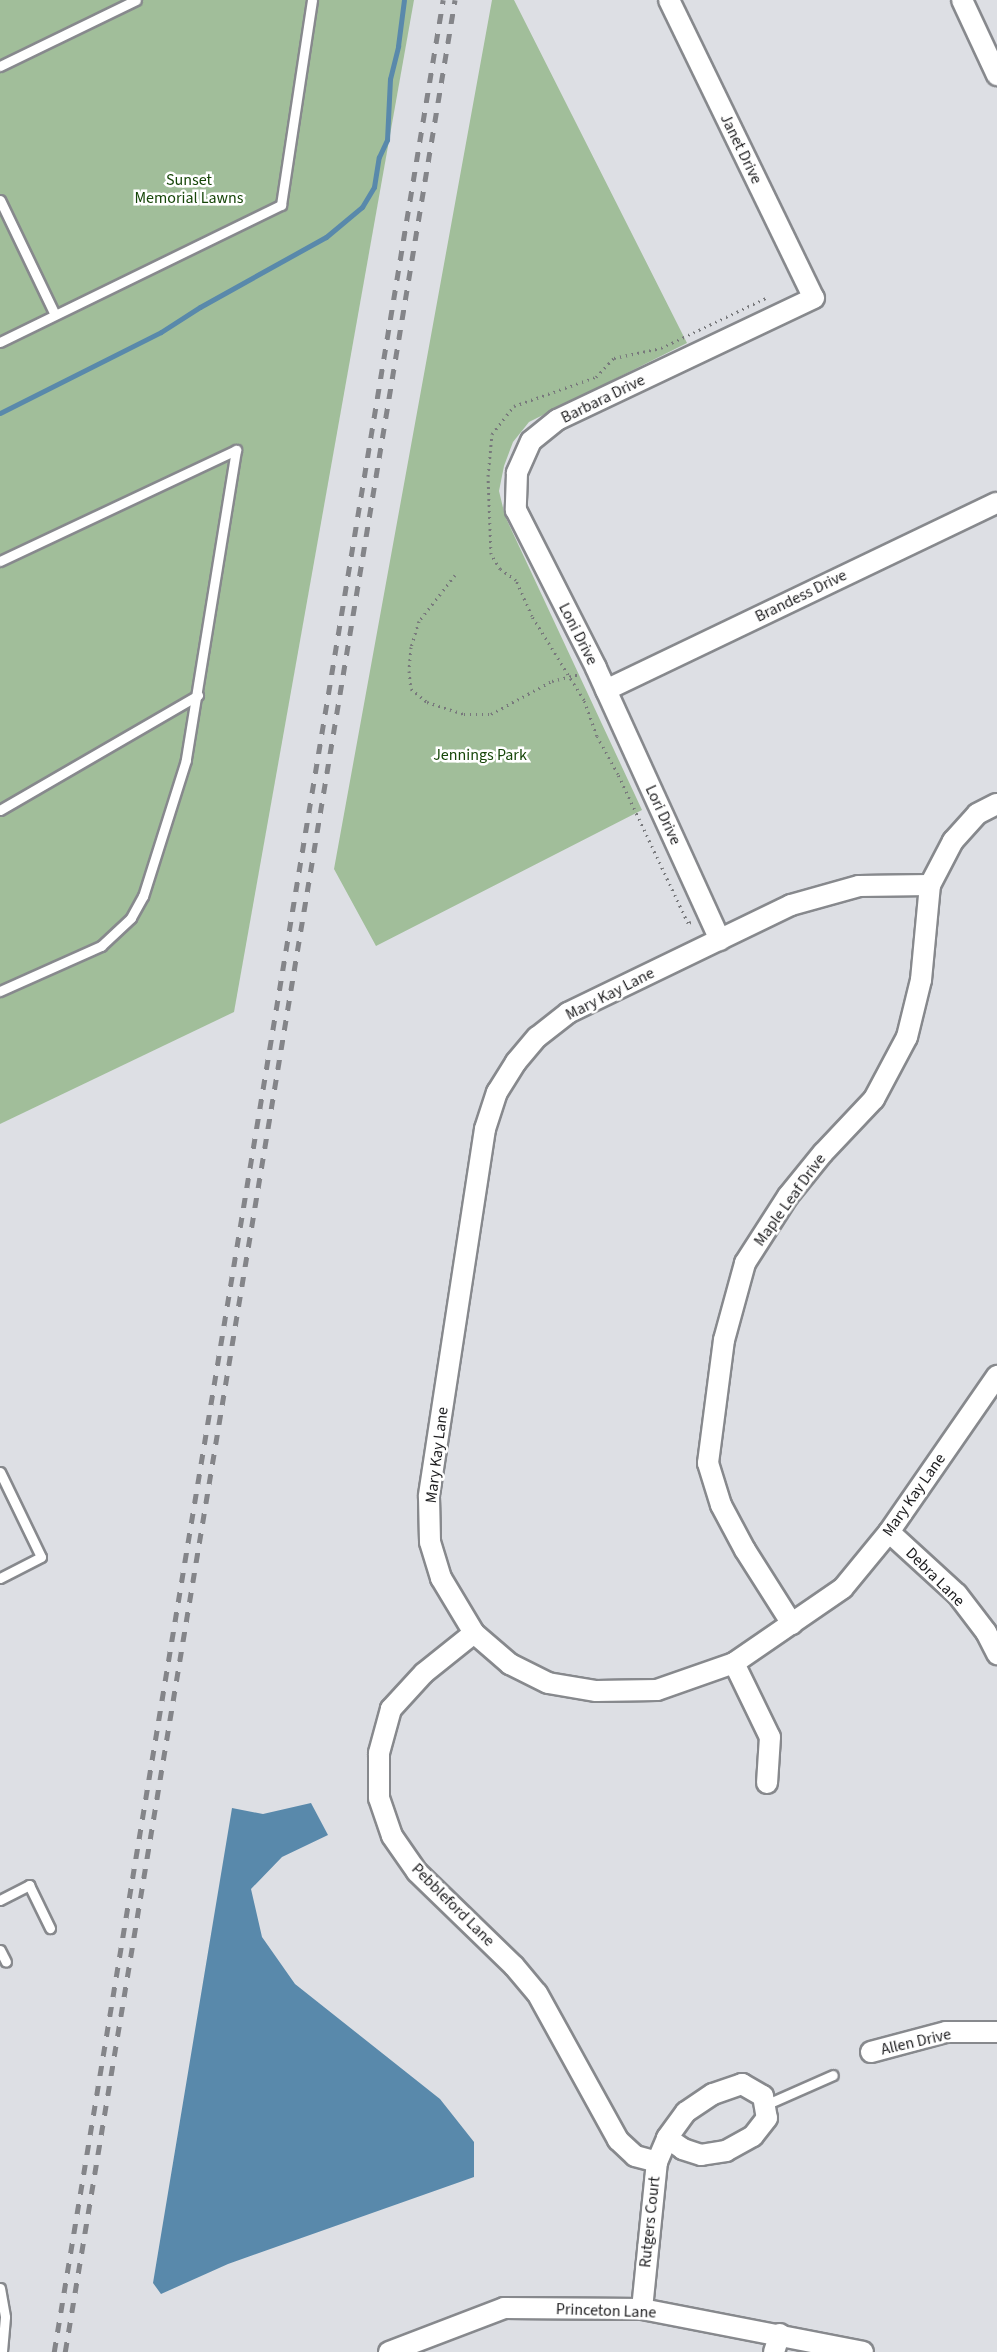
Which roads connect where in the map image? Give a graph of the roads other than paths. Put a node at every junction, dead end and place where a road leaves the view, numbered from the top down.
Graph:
1 (136, 0) edge
2 (312, 0) edge
3 (669, 0) edge
4 (962, 0) edge
5 (0, 66) edge
6 (997, 75) edge
7 (0, 200) edge
8 (814, 298) joint
9 (55, 315) junction
10 (0, 342) edge
11 (997, 503) edge
12 (0, 561) edge
13 (550, 579) joint
14 (606, 690) junction
15 (198, 695) junction
16 (997, 804) edge
17 (0, 810) edge
18 (930, 885) junction
19 (720, 940) junction
20 (0, 991) edge
21 (997, 1376) edge
22 (0, 1472) edge
23 (889, 1532) junction
24 (0, 1578) edge
25 (792, 1624) junction
26 (474, 1633) junction
27 (997, 1654) edge
28 (734, 1663) junction
29 (768, 1783) dead end
30 (0, 1900) edge
31 (50, 1928) dead end
32 (0, 1950) edge
33 (6, 1962) dead end
34 (997, 2032) edge
35 (871, 2052) dead end
36 (833, 2075) dead end
37 (765, 2105) junction
38 (667, 2138) junction
39 (657, 2162) junction
40 (0, 2288) edge
41 (642, 2309) junction
42 (777, 2343) edge
43 (432, 2344) edge
44 (836, 2349) edge
45 (2, 2352) edge
46 (389, 2352) edge
47 (863, 2352) edge

1 - 5 lane
2 - 9 lane
3 - 8 street, Janet Drive
4 - 6 street
7 - 9 lane
8 - 13 street, Barbara Drive
9 - 10 lane
11 - 14 street, Brandess Drive
12 - 15 lane
13 - 14 street, Loni Drive
14 - 19 street, Lori Drive
15 - 17 lane
15 - 20 lane
16 - 18 street, Maple Leaf Drive
18 - 19 street, Mary Kay Lane
18 - 25 street, Maple Leaf Drive
19 - 26 street, Mary Kay Lane
21 - 23 street, Mary Kay Lane
22 - 24 lane
23 - 25 street, Mary Kay Lane
23 - 27 street, Debra Lane
25 - 28 street, Mary Kay Lane
26 - 28 street, Mary Kay Lane
26 - 39 street, Pebbleford Lane
28 - 29 street
30 - 31 lane
32 - 33 lane
34 - 35 street, Allen Drive
36 - 37 lane
37 - 38 street, Rutgers Court
37 - 38 street
38 - 39 street, Rutgers Court
39 - 41 street, Rutgers Court
40 - 45 lane
41 - 42 street, Princeton Lane
41 - 43 street, Princeton Lane
42 - 44 street, Princeton Lane
43 - 46 street, Princeton Lane
44 - 47 street, Princeton Lane

